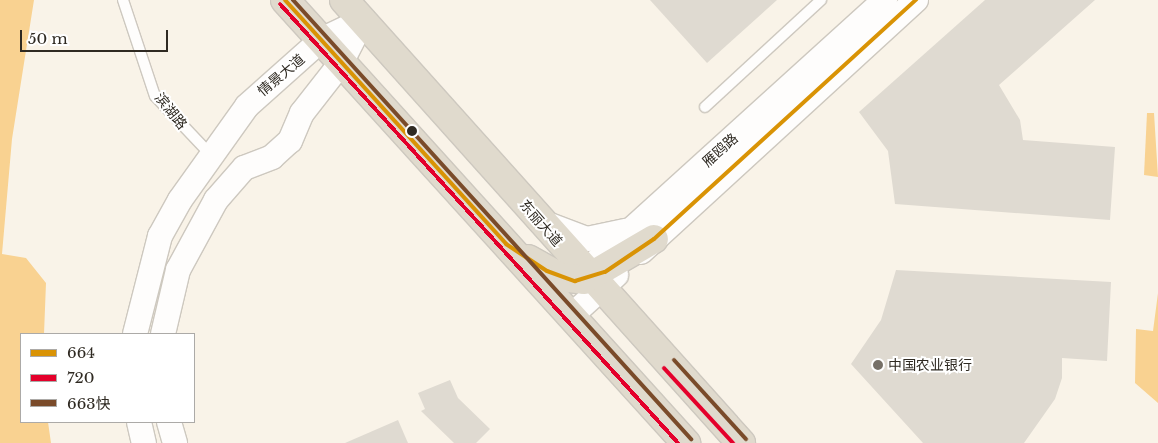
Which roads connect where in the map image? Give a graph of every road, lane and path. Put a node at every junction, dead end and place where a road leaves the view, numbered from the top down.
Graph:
1 (123, 0) edge
2 (285, 0) edge
3 (344, 0) edge
4 (821, 0) edge
5 (886, 0) edge
6 (916, 0) edge
7 (363, 20) junction
8 (321, 40) junction
9 (341, 62) junction
10 (705, 107) dead end
11 (213, 157) junction
12 (535, 216) junction
13 (646, 232) junction
14 (506, 244) junction
15 (588, 280) junction
16 (563, 308) junction
17 (135, 333) edge
18 (164, 333) edge
19 (139, 423) edge
20 (170, 423) edge
21 (144, 443) edge
22 (174, 443) edge
23 (686, 443) edge
24 (741, 443) edge

1 - 11 lane, 滨湖路
2 - 8 highway
3 - 7 highway, 东丽大道
4 - 10 lane
5 - 13 street, 雁鸥路
6 - 13 street, 雁鸥路
7 - 8 street, 情景大道
7 - 9 street
7 - 12 highway, 东丽大道
8 - 9 highway
8 - 11 street, 情景大道
9 - 14 highway
9 - 18 street
11 - 17 street, 情景大道
12 - 13 street
12 - 15 highway, 东丽大道
13 - 15 highway
14 - 15 highway
14 - 16 highway
15 - 16 street
15 - 24 highway, 东丽大道
16 - 23 highway
19 - 21 street
20 - 22 street

